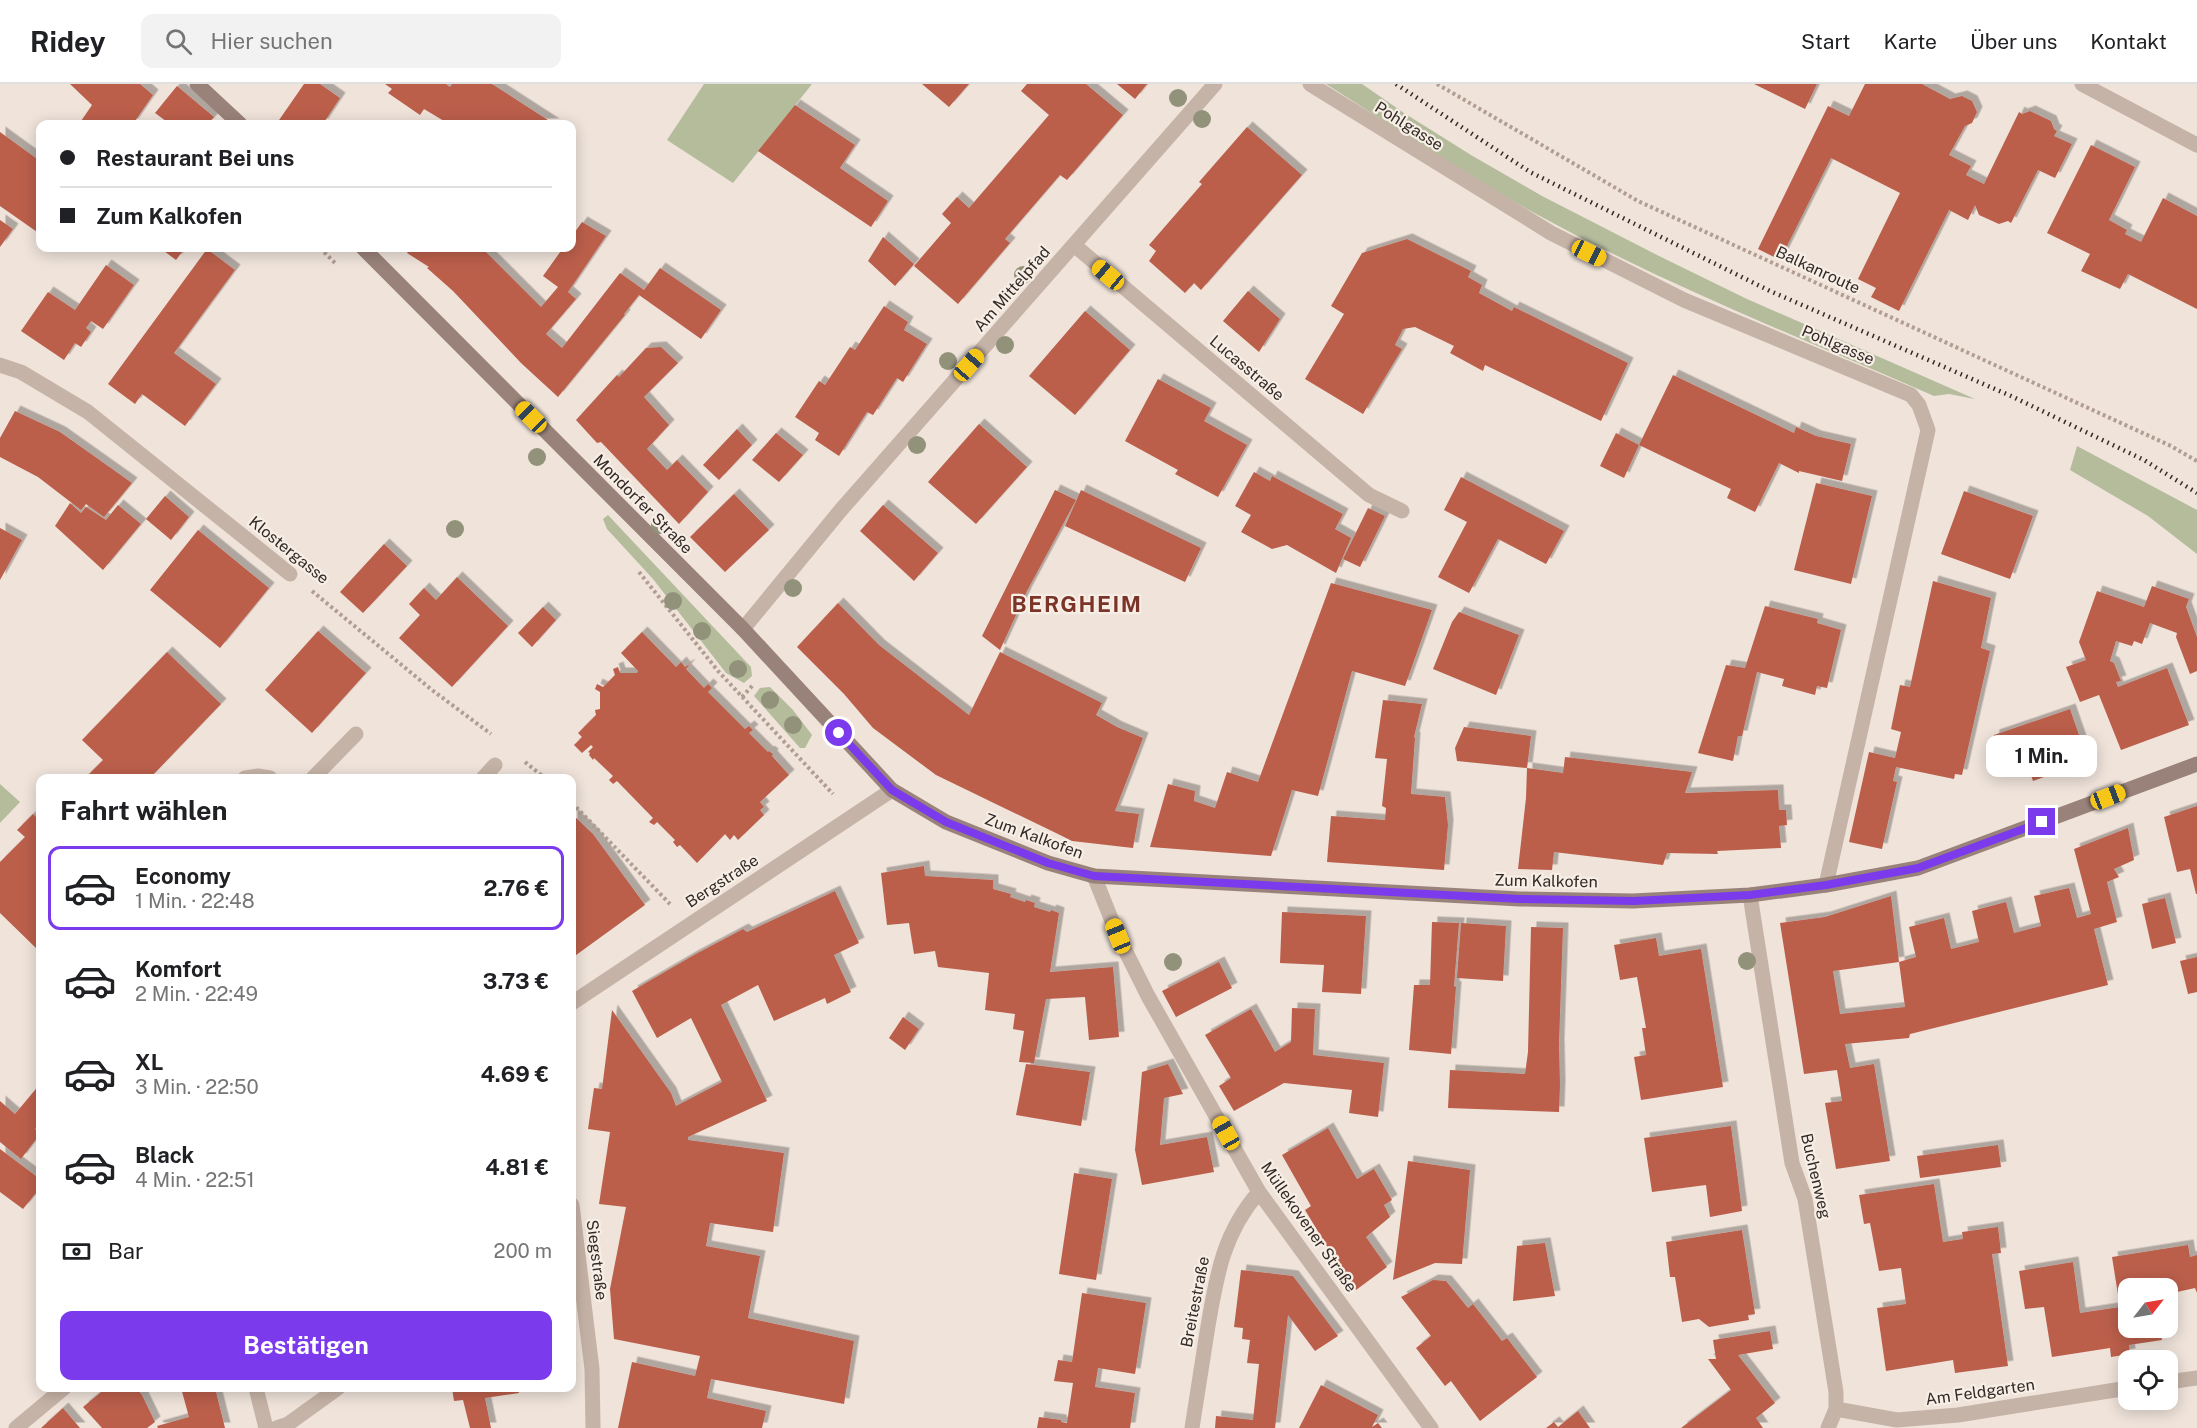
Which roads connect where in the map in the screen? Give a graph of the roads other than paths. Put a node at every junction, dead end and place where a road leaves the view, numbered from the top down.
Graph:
1 (197, 84) edge
2 (1215, 84) edge
3 (1310, 84) edge
4 (2082, 84) edge
5 (236, 120) edge
6 (2197, 145) edge
7 (1074, 245) junction
8 (367, 252) edge
9 (0, 364) edge
10 (1402, 511) dead end
11 (290, 574) road end
12 (743, 628) junction
13 (356, 734) dead end
14 (2197, 764) edge
15 (495, 765) dead end
16 (318, 774) edge
17 (487, 774) edge
18 (892, 790) junction
19 (1094, 876) junction
20 (1826, 885) junction
21 (1750, 895) junction
22 (576, 1000) edge
23 (1259, 1192) junction
24 (576, 1238) edge
25 (2197, 1378) edge
26 (2178, 1381) edge
27 (2118, 1390) edge
28 (59, 1392) edge
29 (257, 1392) edge
30 (332, 1392) edge
31 (1836, 1409) junction
32 (16, 1428) edge
33 (266, 1428) edge
34 (276, 1428) edge
35 (593, 1428) edge
36 (1192, 1428) edge
37 (1431, 1428) edge
38 (1828, 1428) edge

1 - 5 street
2 - 7 street, Am Mittelpfad
3 - 20 street, Pohlgasse
4 - 6 street
7 - 10 street, Lucasstraße
7 - 12 street, Am Mittelpfad
8 - 12 street, Mondorfer Straße
9 - 11 street, Klostergasse
12 - 18 street, Mondorfer Straße
13 - 16 street
14 - 20 street, Zum Kalkofen
15 - 17 street
18 - 19 street, Zum Kalkofen
18 - 22 street, Bergstraße
19 - 21 street, Zum Kalkofen
19 - 23 street, Müllekovener Straße
20 - 21 street, Zum Kalkofen
21 - 31 street, Buchenweg
23 - 36 street, Breitestraße
23 - 37 street, Müllekovener Straße
24 - 35 street, Siegstraße
25 - 26 street
27 - 31 street, Am Feldgarten
28 - 32 street
29 - 33 street
30 - 34 street
31 - 38 street, Buchenweg

